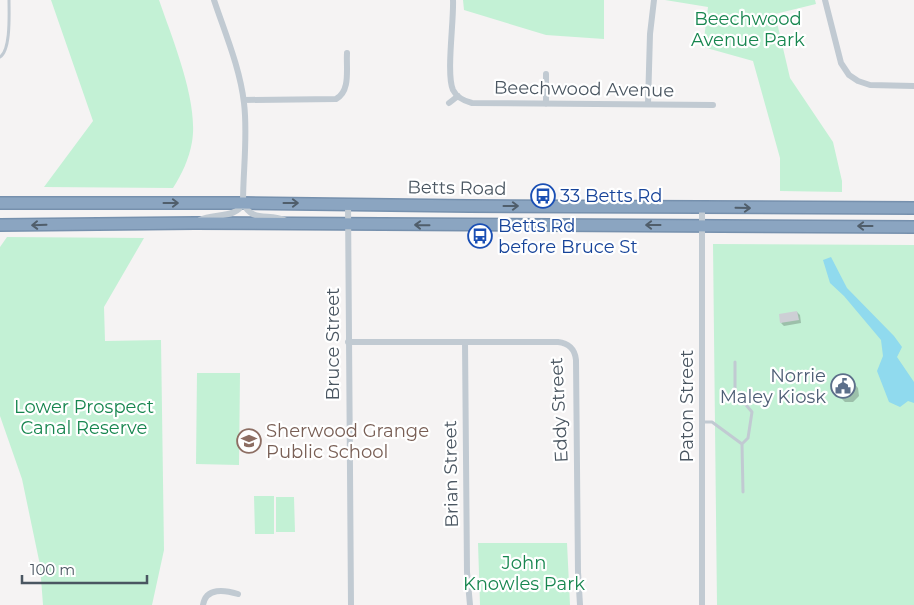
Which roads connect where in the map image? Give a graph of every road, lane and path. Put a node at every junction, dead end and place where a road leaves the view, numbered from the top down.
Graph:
1 (9, 0) edge
2 (214, 0) edge
3 (453, 0) edge
4 (654, 0) edge
5 (825, 0) edge
6 (346, 53) dead end
7 (0, 57) edge
8 (546, 74) dead end
9 (914, 86) edge
10 (458, 96) junction
11 (244, 100) junction
12 (450, 103) dead end
13 (546, 104) junction
14 (648, 104) junction
15 (712, 105) dead end
16 (0, 203) edge
17 (243, 203) junction
18 (348, 203) junction
19 (702, 207) junction
20 (914, 208) edge
21 (195, 223) junction
22 (290, 224) junction
23 (348, 224) junction
24 (0, 225) edge
25 (702, 225) junction
26 (914, 227) edge
27 (348, 342) junction
28 (465, 342) junction
29 (735, 362) dead end
30 (702, 422) junction
31 (742, 444) junction
32 (743, 492) dead end
33 (238, 594) dead end
34 (203, 605) edge
35 (351, 605) edge
36 (470, 605) edge
37 (580, 605) edge
38 (702, 605) edge

1 - 7 lane
2 - 11 street
3 - 10 street
4 - 14 street
5 - 9 street
6 - 11 street
8 - 13 street
10 - 12 street
10 - 13 street, Beechwood Avenue
11 - 17 street
13 - 14 street, Beechwood Avenue
14 - 15 street, Beechwood Avenue
16 -> 17 highway, Betts Road
17 -> 18 highway, Betts Road
17 - 21 street
17 - 22 street
18 -> 19 highway, Betts Road
18 - 23 street, Bruce Street
19 -> 20 highway, Betts Road
19 - 25 street, Paton Street
21 - 22 highway, Betts Road
21 -> 24 highway, Betts Road
22 - 23 highway, Betts Road
25 -> 23 highway, Betts Road
23 - 27 street, Bruce Street
26 -> 25 highway, Betts Road
25 - 30 street, Paton Street
27 - 28 street, Eddy Street
27 - 35 street, Bruce Street
28 - 36 street, Brian Street
28 - 37 street, Eddy Street
29 - 31 lane
30 - 31 lane
30 - 38 street, Paton Street
31 - 32 lane
33 - 34 street

